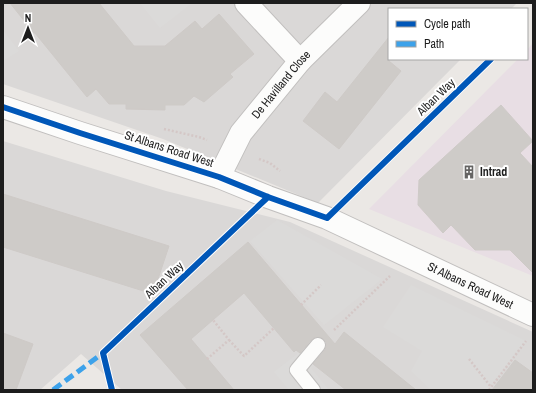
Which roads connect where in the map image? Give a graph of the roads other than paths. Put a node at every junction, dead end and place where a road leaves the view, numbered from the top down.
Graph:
1 (246, 3) edge
2 (359, 3) edge
3 (300, 61) junction
4 (3, 107) edge
5 (219, 177) junction
6 (533, 315) edge
7 (318, 345) road end
8 (313, 390) edge

1 - 3 street
2 - 3 street, De Havilland Close
3 - 5 street, De Havilland Close
4 - 5 street, St Albans Road West
5 - 6 street, St Albans Road West
7 - 8 lane

